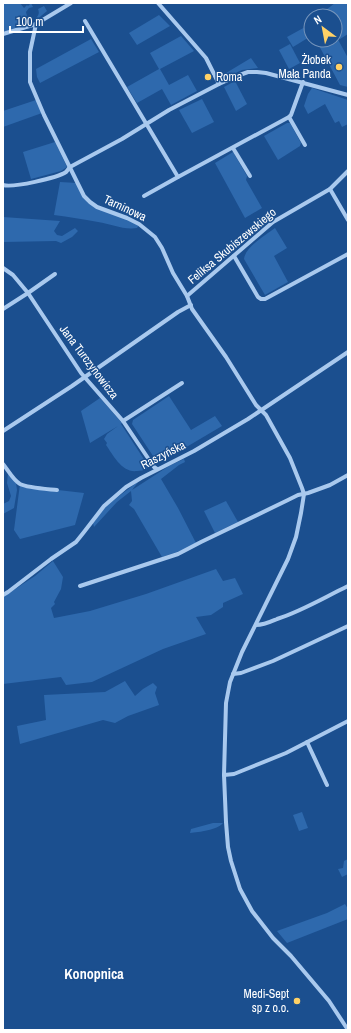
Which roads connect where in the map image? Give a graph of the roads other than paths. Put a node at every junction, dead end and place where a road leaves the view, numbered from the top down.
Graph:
1 (71, 3) edge
2 (158, 3) edge
3 (85, 22) dead end
4 (36, 24) junction
5 (3, 34) edge
6 (303, 82) junction
7 (219, 84) junction
8 (348, 95) edge
9 (289, 117) junction
10 (146, 124) junction
11 (305, 145) dead end
12 (233, 148) junction
13 (70, 167) junction
14 (348, 171) edge
15 (250, 176) dead end
16 (178, 177) junction
17 (3, 185) edge
18 (330, 189) junction
19 (144, 196) dead end
20 (348, 220) edge
21 (348, 254) edge
22 (234, 256) junction
23 (3, 268) edge
24 (55, 274) dead end
25 (28, 293) junction
26 (188, 296) junction
27 (191, 305) junction
28 (3, 309) edge
29 (348, 352) edge
30 (85, 377) junction
31 (182, 383) dead end
32 (262, 410) junction
33 (123, 422) junction
34 (3, 431) edge
35 (3, 464) edge
36 (157, 469) junction
37 (348, 475) edge
38 (57, 490) dead end
39 (304, 494) junction
40 (80, 586) dead end
41 (348, 586) edge
42 (3, 595) edge
43 (256, 625) junction
44 (348, 626) edge
45 (233, 674) junction
46 (348, 721) edge
47 (307, 742) junction
48 (224, 775) junction
49 (327, 785) dead end
50 (348, 1030) edge

1 - 4 street
2 - 7 street
3 - 10 street
4 - 5 street
4 - 13 street, Tarninowa
6 - 7 street
6 - 8 street
6 - 9 street
7 - 10 street
9 - 11 street
9 - 12 street
10 - 13 street
10 - 16 street
12 - 15 street
12 - 16 street
13 - 17 street
13 - 26 street, Tarninowa
14 - 18 street, Feliksa Skubiszewskiego
16 - 19 street
18 - 20 street
18 - 22 street, Feliksa Skubiszewskiego
21 - 22 street
22 - 26 street, Feliksa Skubiszewskiego
23 - 25 street, Jana Turczynowicza
24 - 25 street
25 - 28 street
25 - 30 street, Jana Turczynowicza
26 - 27 street, Tarninowa
27 - 30 street
27 - 32 street, Tarninowa
29 - 32 street, Raszyńska
30 - 33 street, Jana Turczynowicza
30 - 34 street
31 - 33 street
32 - 36 street, Raszyńska
32 - 39 street, Tarninowa
33 - 36 street, Jana Turczynowicza
35 - 38 street
36 - 42 street, Raszyńska
37 - 39 street
39 - 40 street
39 - 43 street
41 - 43 street
43 - 45 street
44 - 45 street
45 - 48 street
46 - 47 street
47 - 48 street
47 - 49 street
48 - 50 street

